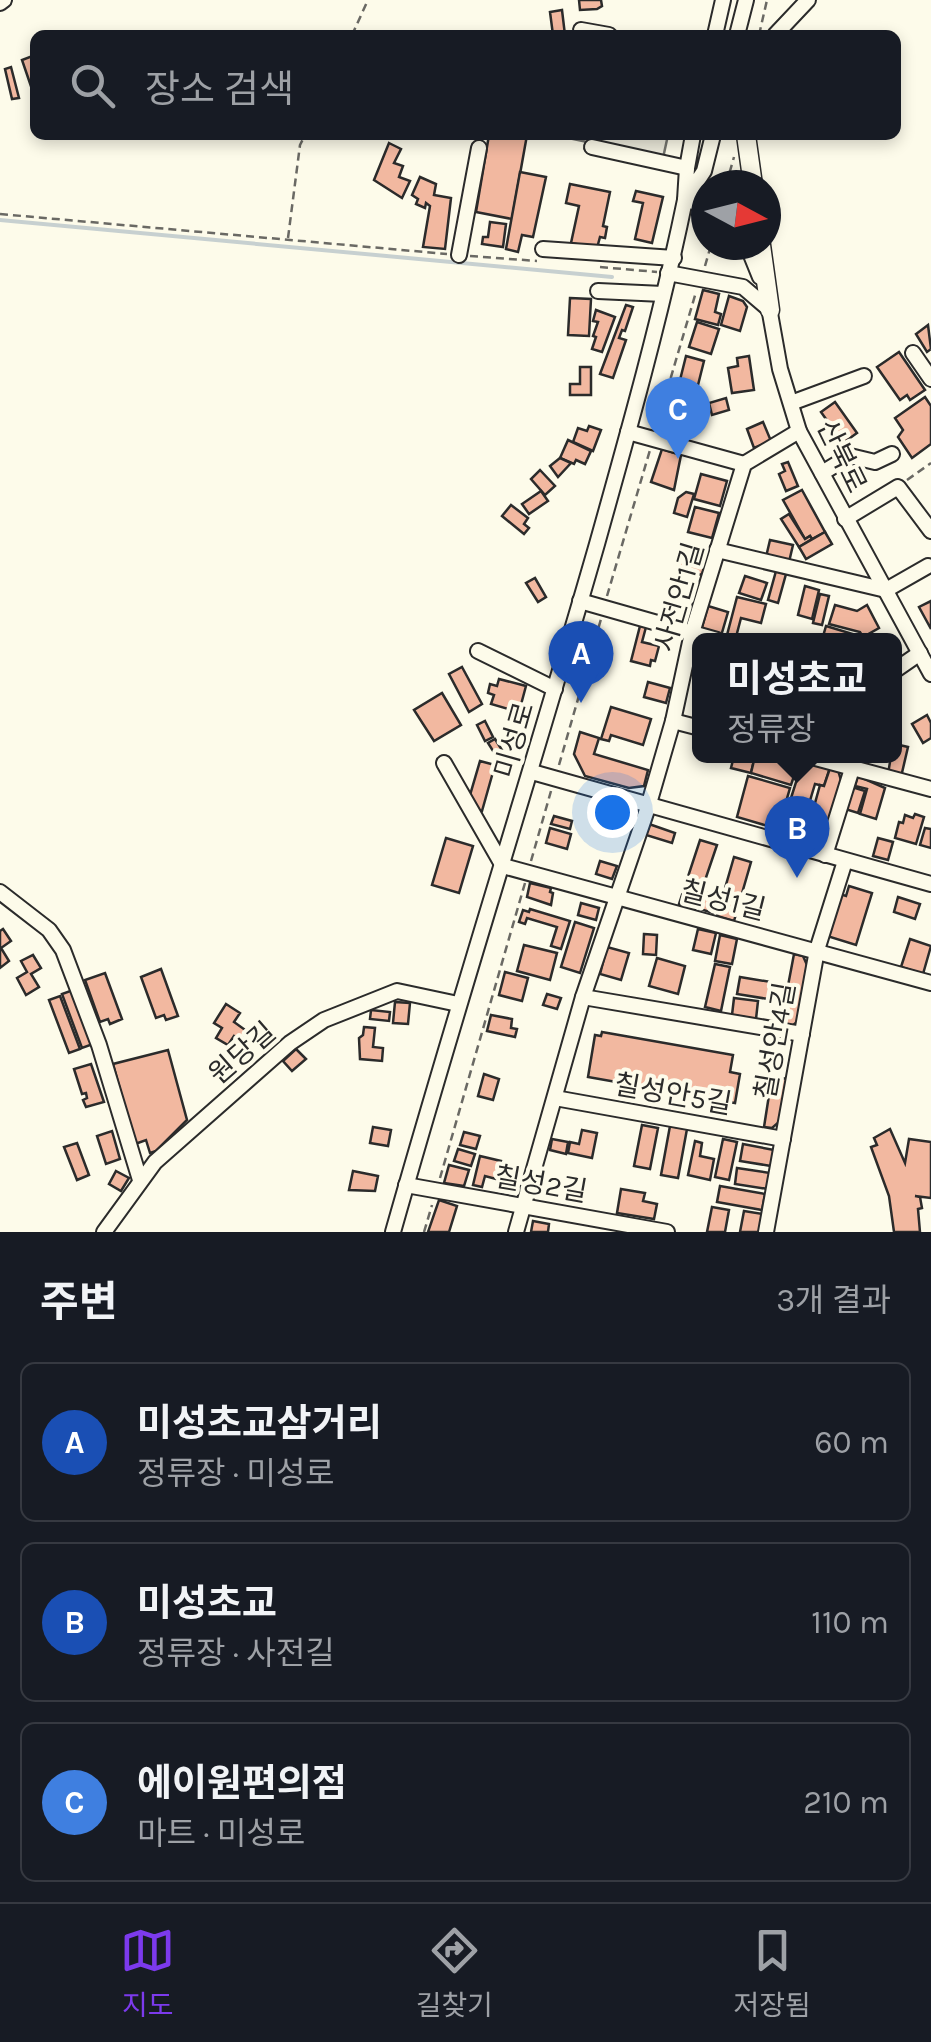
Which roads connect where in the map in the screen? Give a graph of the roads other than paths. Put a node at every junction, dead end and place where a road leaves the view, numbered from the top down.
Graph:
1 (723, 0) edge
2 (746, 0) edge
3 (808, 0) edge
4 (716, 30) edge
5 (738, 30) edge
6 (780, 30) edge
7 (693, 140) edge
8 (711, 140) edge
9 (747, 140) edge
10 (592, 147) dead end
11 (479, 148) dead end
12 (686, 168) junction
13 (751, 170) edge
14 (686, 200) junction
15 (691, 202) edge
16 (459, 255) road end
17 (539, 255) road end
18 (674, 258) junction
19 (752, 260) edge
20 (763, 260) edge
21 (668, 273) junction
22 (598, 291) dead end
23 (663, 294) junction
24 (770, 310) junction
25 (913, 353) dead end
26 (864, 376) dead end
27 (931, 379) edge
28 (790, 403) junction
29 (799, 430) junction
30 (628, 432) junction
31 (892, 454) dead end
32 (744, 464) junction
33 (822, 473) junction
34 (845, 519) junction
35 (931, 531) edge
36 (718, 550) junction
37 (928, 566) dead end
38 (886, 590) junction
39 (580, 602) junction
40 (692, 633) edge
41 (692, 634) joint
42 (478, 652) dead end
43 (920, 653) junction
44 (902, 665) edge
45 (931, 674) edge
46 (555, 689) junction
47 (673, 721) junction
48 (692, 726) edge
49 (444, 763) dead end
50 (853, 763) edge
51 (860, 763) edge
52 (532, 772) junction
53 (931, 789) edge
54 (648, 807) junction
55 (825, 855) junction
56 (845, 861) junction
57 (502, 866) junction
58 (931, 884) edge
59 (0, 892) edge
60 (619, 899) junction
61 (817, 950) junction
62 (931, 983) edge
63 (584, 998) junction
64 (458, 1004) junction
65 (802, 1034) junction
66 (555, 1098) junction
67 (783, 1138) junction
68 (140, 1180) junction
69 (406, 1185) junction
70 (523, 1206) junction
71 (104, 1232) edge
72 (393, 1232) edge
73 (516, 1232) edge
74 (666, 1232) edge
75 (766, 1232) edge

1 - 4 street
2 - 5 street
3 - 6 street
7 - 12 street, 미성로
8 - 14 street, 미성로
9 - 13 main road
10 - 12 street
11 - 16 street
12 - 14 street, 미성로
14 - 15 street
14 - 18 street, 미성로
17 - 18 street
18 - 21 street, 미성로
19 - 24 street, 산북로
20 - 24 main road
21 - 23 street, 미성로
21 - 24 street
22 - 23 street
23 - 30 street, 미성로
24 - 28 street, 산북로
25 - 27 street
26 - 28 street
28 - 29 street, 산북로
29 - 32 street
29 - 33 street, 산북로
30 - 32 street
30 - 39 street, 미성로
31 - 33 street
32 - 36 street, 사전안1길
33 - 34 street, 산북로
34 - 35 street
34 - 38 street, 산북로
36 - 38 street
36 - 40 street, 사전안1길
37 - 38 street
38 - 43 street, 산북로
39 - 41 street
39 - 46 street, 미성로
41 - 47 street, 사전안1길
42 - 46 street
43 - 44 street
43 - 45 street, 산북로
46 - 52 street, 미성로
47 - 48 street
47 - 54 street, 사전안1길
49 - 57 street
50 - 55 street
51 - 53 street
52 - 54 street
52 - 57 street, 미성로
54 - 55 street
54 - 60 street, 사전안1길
55 - 56 street
56 - 58 street
56 - 61 street, 칠성안4길
57 - 60 street, 칠성1길
57 - 64 street, 미성로
59 - 68 street
60 - 61 street, 칠성1길
60 - 63 street
61 - 62 street, 칠성1길
61 - 65 street, 칠성안4길
63 - 65 street
63 - 66 street
64 - 68 street, 원당길
64 - 69 street, 미성로
65 - 67 street, 칠성안4길
66 - 67 street, 칠성안5길
66 - 70 street
67 - 75 street, 칠성안4길
68 - 71 street, 원당길
69 - 70 street, 칠성2길
69 - 72 street, 미성로
70 - 73 street
70 - 74 street, 칠성2길

